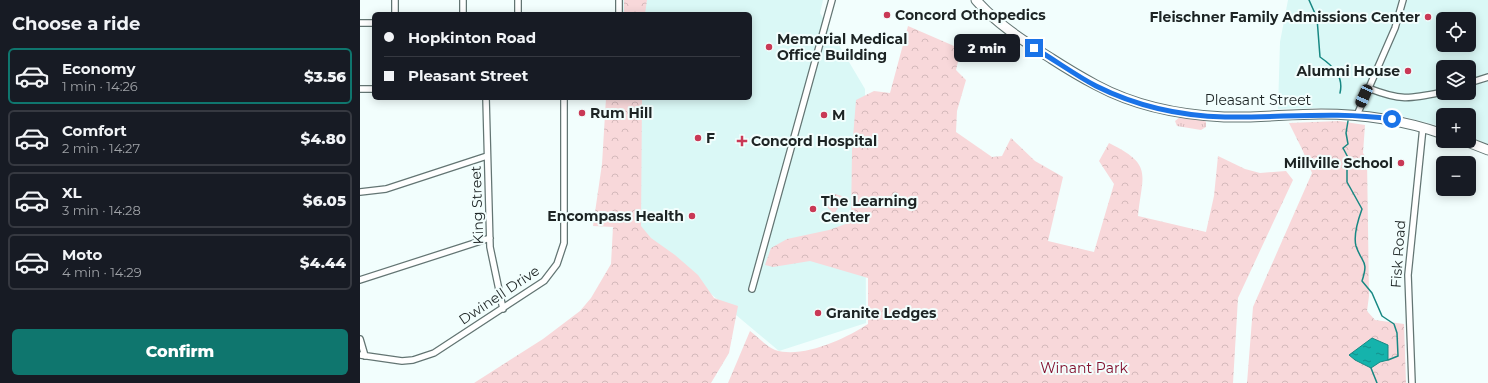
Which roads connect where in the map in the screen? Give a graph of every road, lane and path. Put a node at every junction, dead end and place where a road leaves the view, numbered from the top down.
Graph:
1 (394, 0) edge
2 (463, 0) edge
3 (518, 0) edge
4 (619, 0) edge
5 (832, 0) edge
6 (976, 0) edge
7 (1403, 0) edge
8 (395, 12) edge
9 (463, 12) edge
10 (518, 12) edge
11 (619, 12) edge
12 (360, 23) edge
13 (372, 23) edge
14 (1487, 76) edge
15 (1476, 80) edge
16 (1368, 88) junction
17 (360, 89) edge
18 (372, 89) edge
19 (1436, 93) edge
20 (486, 100) edge
21 (564, 100) edge
22 (1357, 115) junction
23 (1423, 127) junction
24 (1436, 132) edge
25 (1476, 145) edge
26 (1488, 150) edge
27 (486, 156) junction
28 (360, 192) edge
29 (490, 238) junction
30 (360, 280) edge
31 (752, 289) dead end
32 (503, 309) junction
33 (360, 339) edge
34 (363, 356) edge
35 (1412, 383) edge

1 - 8 street
2 - 9 street
3 - 10 street
4 - 11 street
5 - 31 street
6 - 22 main road, Pleasant Street
7 - 16 street
12 - 13 street
14 - 15 street
16 - 19 street
16 - 22 street
17 - 18 street
20 - 27 street, King Street
21 - 32 street, Dwinell Drive
22 - 23 main road, Pleasant Street
23 - 24 main road, Pleasant Street
23 - 35 street, Fisk Road
25 - 26 main road
27 - 28 street
27 - 29 street, King Street
29 - 30 street
29 - 32 street, King Street
32 - 34 street, Dwinell Drive
33 - 34 street

